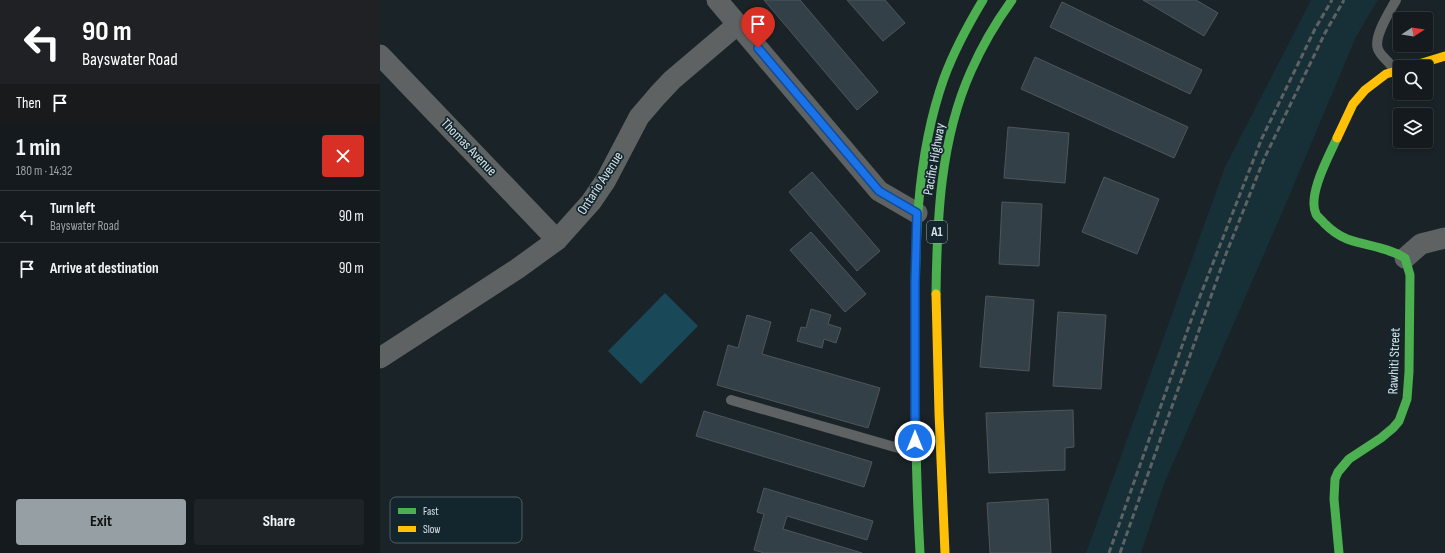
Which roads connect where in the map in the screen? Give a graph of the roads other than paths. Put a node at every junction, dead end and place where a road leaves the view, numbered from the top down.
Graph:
1 (718, 0) edge
2 (983, 0) edge
3 (1012, 0) edge
4 (1396, 0) edge
5 (738, 24) junction
6 (380, 55) edge
7 (1445, 56) edge
8 (1432, 60) edge
9 (1393, 66) edge
10 (1393, 71) edge
11 (917, 213) junction
12 (1445, 238) edge
13 (557, 240) junction
14 (1405, 258) junction
15 (380, 358) edge
16 (731, 400) dead end
17 (915, 452) junction
18 (920, 553) edge
19 (945, 553) edge
20 (1340, 553) edge

1 - 5 street
2 - 11 main road, Pacific Highway / A1
3 - 19 main road, Pacific Highway / A1
4 - 9 lane
5 - 11 street
5 - 13 street, Ontario Avenue
6 - 13 street, Thomas Avenue
7 - 8 main road
10 - 14 main road
11 - 17 main road, Pacific Highway / A1
12 - 14 street
13 - 15 street, Ontario Avenue
14 - 20 main road, Rawhiti Street
16 - 17 lane
17 - 18 main road, Pacific Highway / A1

